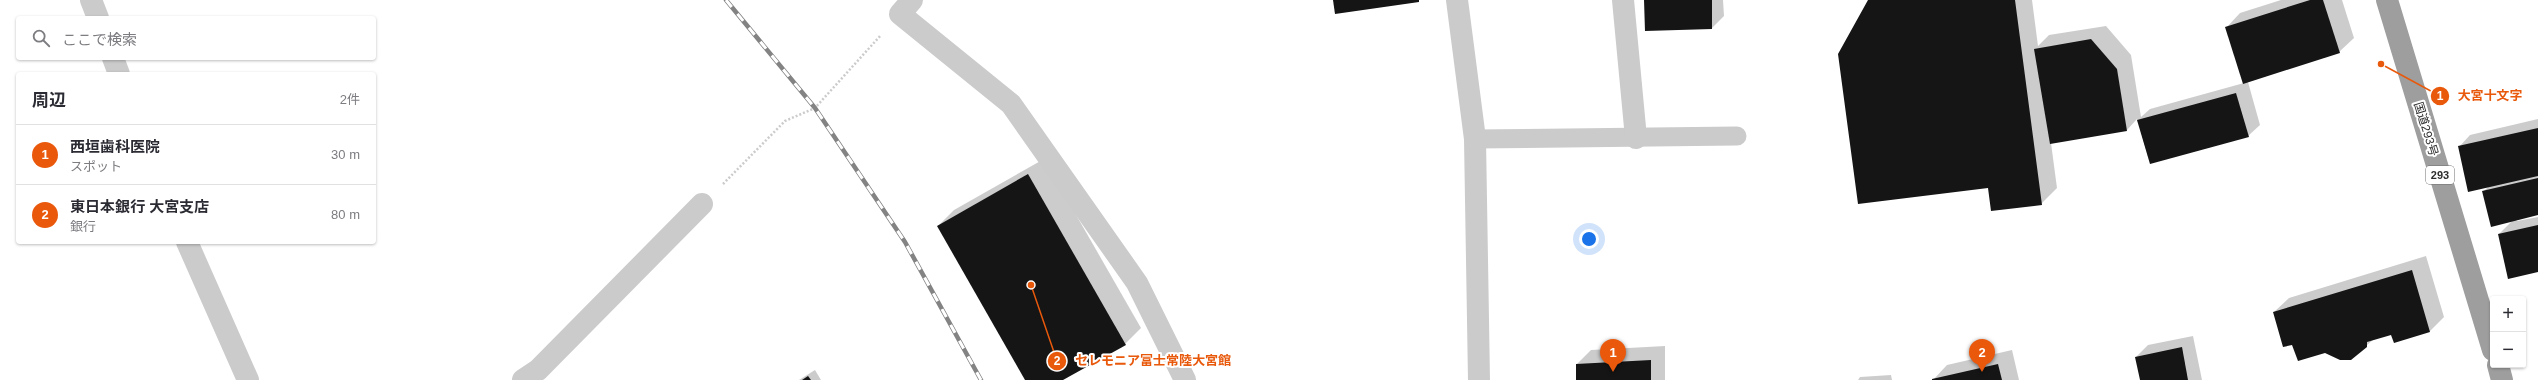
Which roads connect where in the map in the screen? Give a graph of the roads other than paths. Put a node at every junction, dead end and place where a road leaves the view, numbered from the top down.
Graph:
1 (91, 0) edge
2 (1457, 0) edge
3 (1623, 0) edge
4 (2387, 0) edge
5 (906, 7) edge
6 (97, 16) edge
7 (114, 60) edge
8 (118, 72) edge
9 (1737, 136) dead end
10 (1636, 138) junction
11 (1475, 139) junction
12 (702, 204) road end
13 (188, 244) edge
14 (2490, 340) edge
15 (2499, 368) edge
16 (248, 380) edge
17 (523, 380) edge
18 (1185, 380) edge
19 (1479, 380) edge
20 (2502, 380) edge

1 - 6 street
2 - 11 street
3 - 10 street
4 - 14 highway, 国道293号 / 293
5 - 18 street
7 - 8 street
9 - 10 lane
10 - 11 lane
11 - 19 street
12 - 17 street
13 - 16 street
15 - 20 highway

